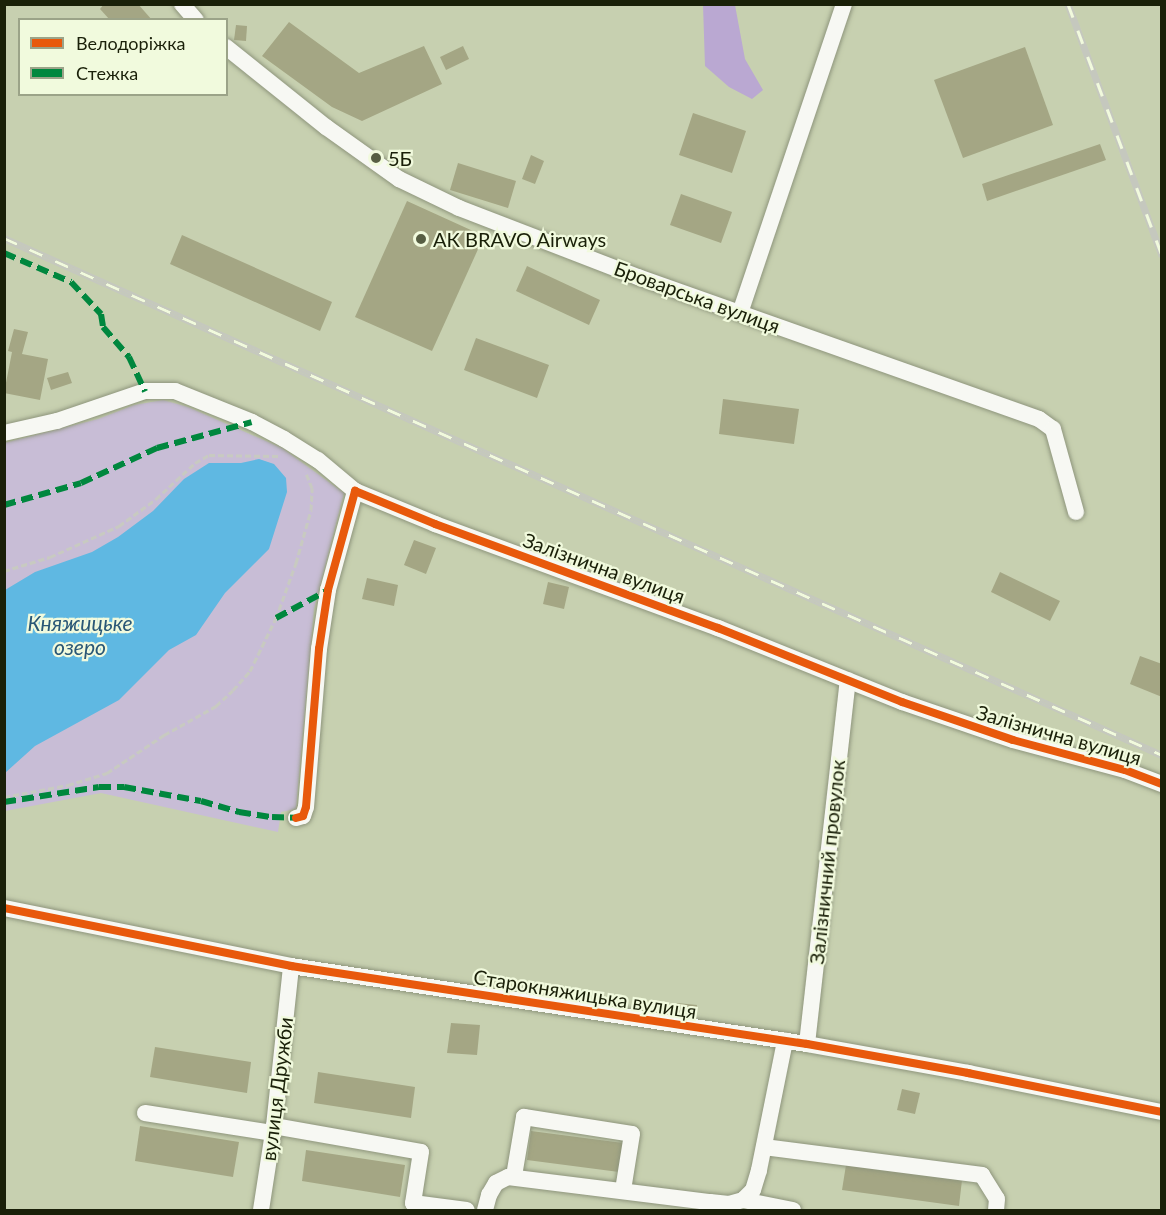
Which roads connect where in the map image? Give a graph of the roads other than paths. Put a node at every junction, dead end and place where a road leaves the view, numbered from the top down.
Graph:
1 (182, 4) edge
2 (844, 4) edge
3 (194, 18) edge
4 (228, 50) edge
5 (740, 313) junction
6 (4, 433) edge
7 (355, 490) junction
8 (1076, 512) dead end
9 (848, 680) junction
10 (1161, 784) edge
11 (296, 818) dead end
12 (4, 908) edge
13 (291, 966) junction
14 (785, 1041) junction
15 (807, 1044) junction
16 (1161, 1112) edge
17 (145, 1113) dead end
18 (274, 1130) junction
19 (764, 1147) junction
20 (514, 1176) junction
21 (624, 1190) junction
22 (743, 1200) junction
23 (261, 1210) edge
24 (467, 1210) edge
25 (485, 1210) edge
26 (793, 1210) edge
27 (996, 1210) edge

1 - 3 street
2 - 5 street
4 - 5 street, Броварська вулиця
5 - 8 street, Броварська вулиця
6 - 7 street, Залізнична вулиця
7 - 9 street, Залізнична вулиця
7 - 11 street
9 - 10 street, Залізнична вулиця
9 - 15 street, Залізничний провулок
12 - 13 street, Старокняжицька вулиця
13 - 14 street, Старокняжицька вулиця
13 - 18 street, вулиця Дружби
14 - 15 street, Старокняжицька вулиця
14 - 19 street
15 - 16 street, Старокняжицька вулиця
17 - 18 street
18 - 23 street, вулиця Дружби
18 - 24 street
19 - 22 street
19 - 27 street
20 - 21 street
20 - 21 street
20 - 25 street
21 - 22 street
22 - 26 street

